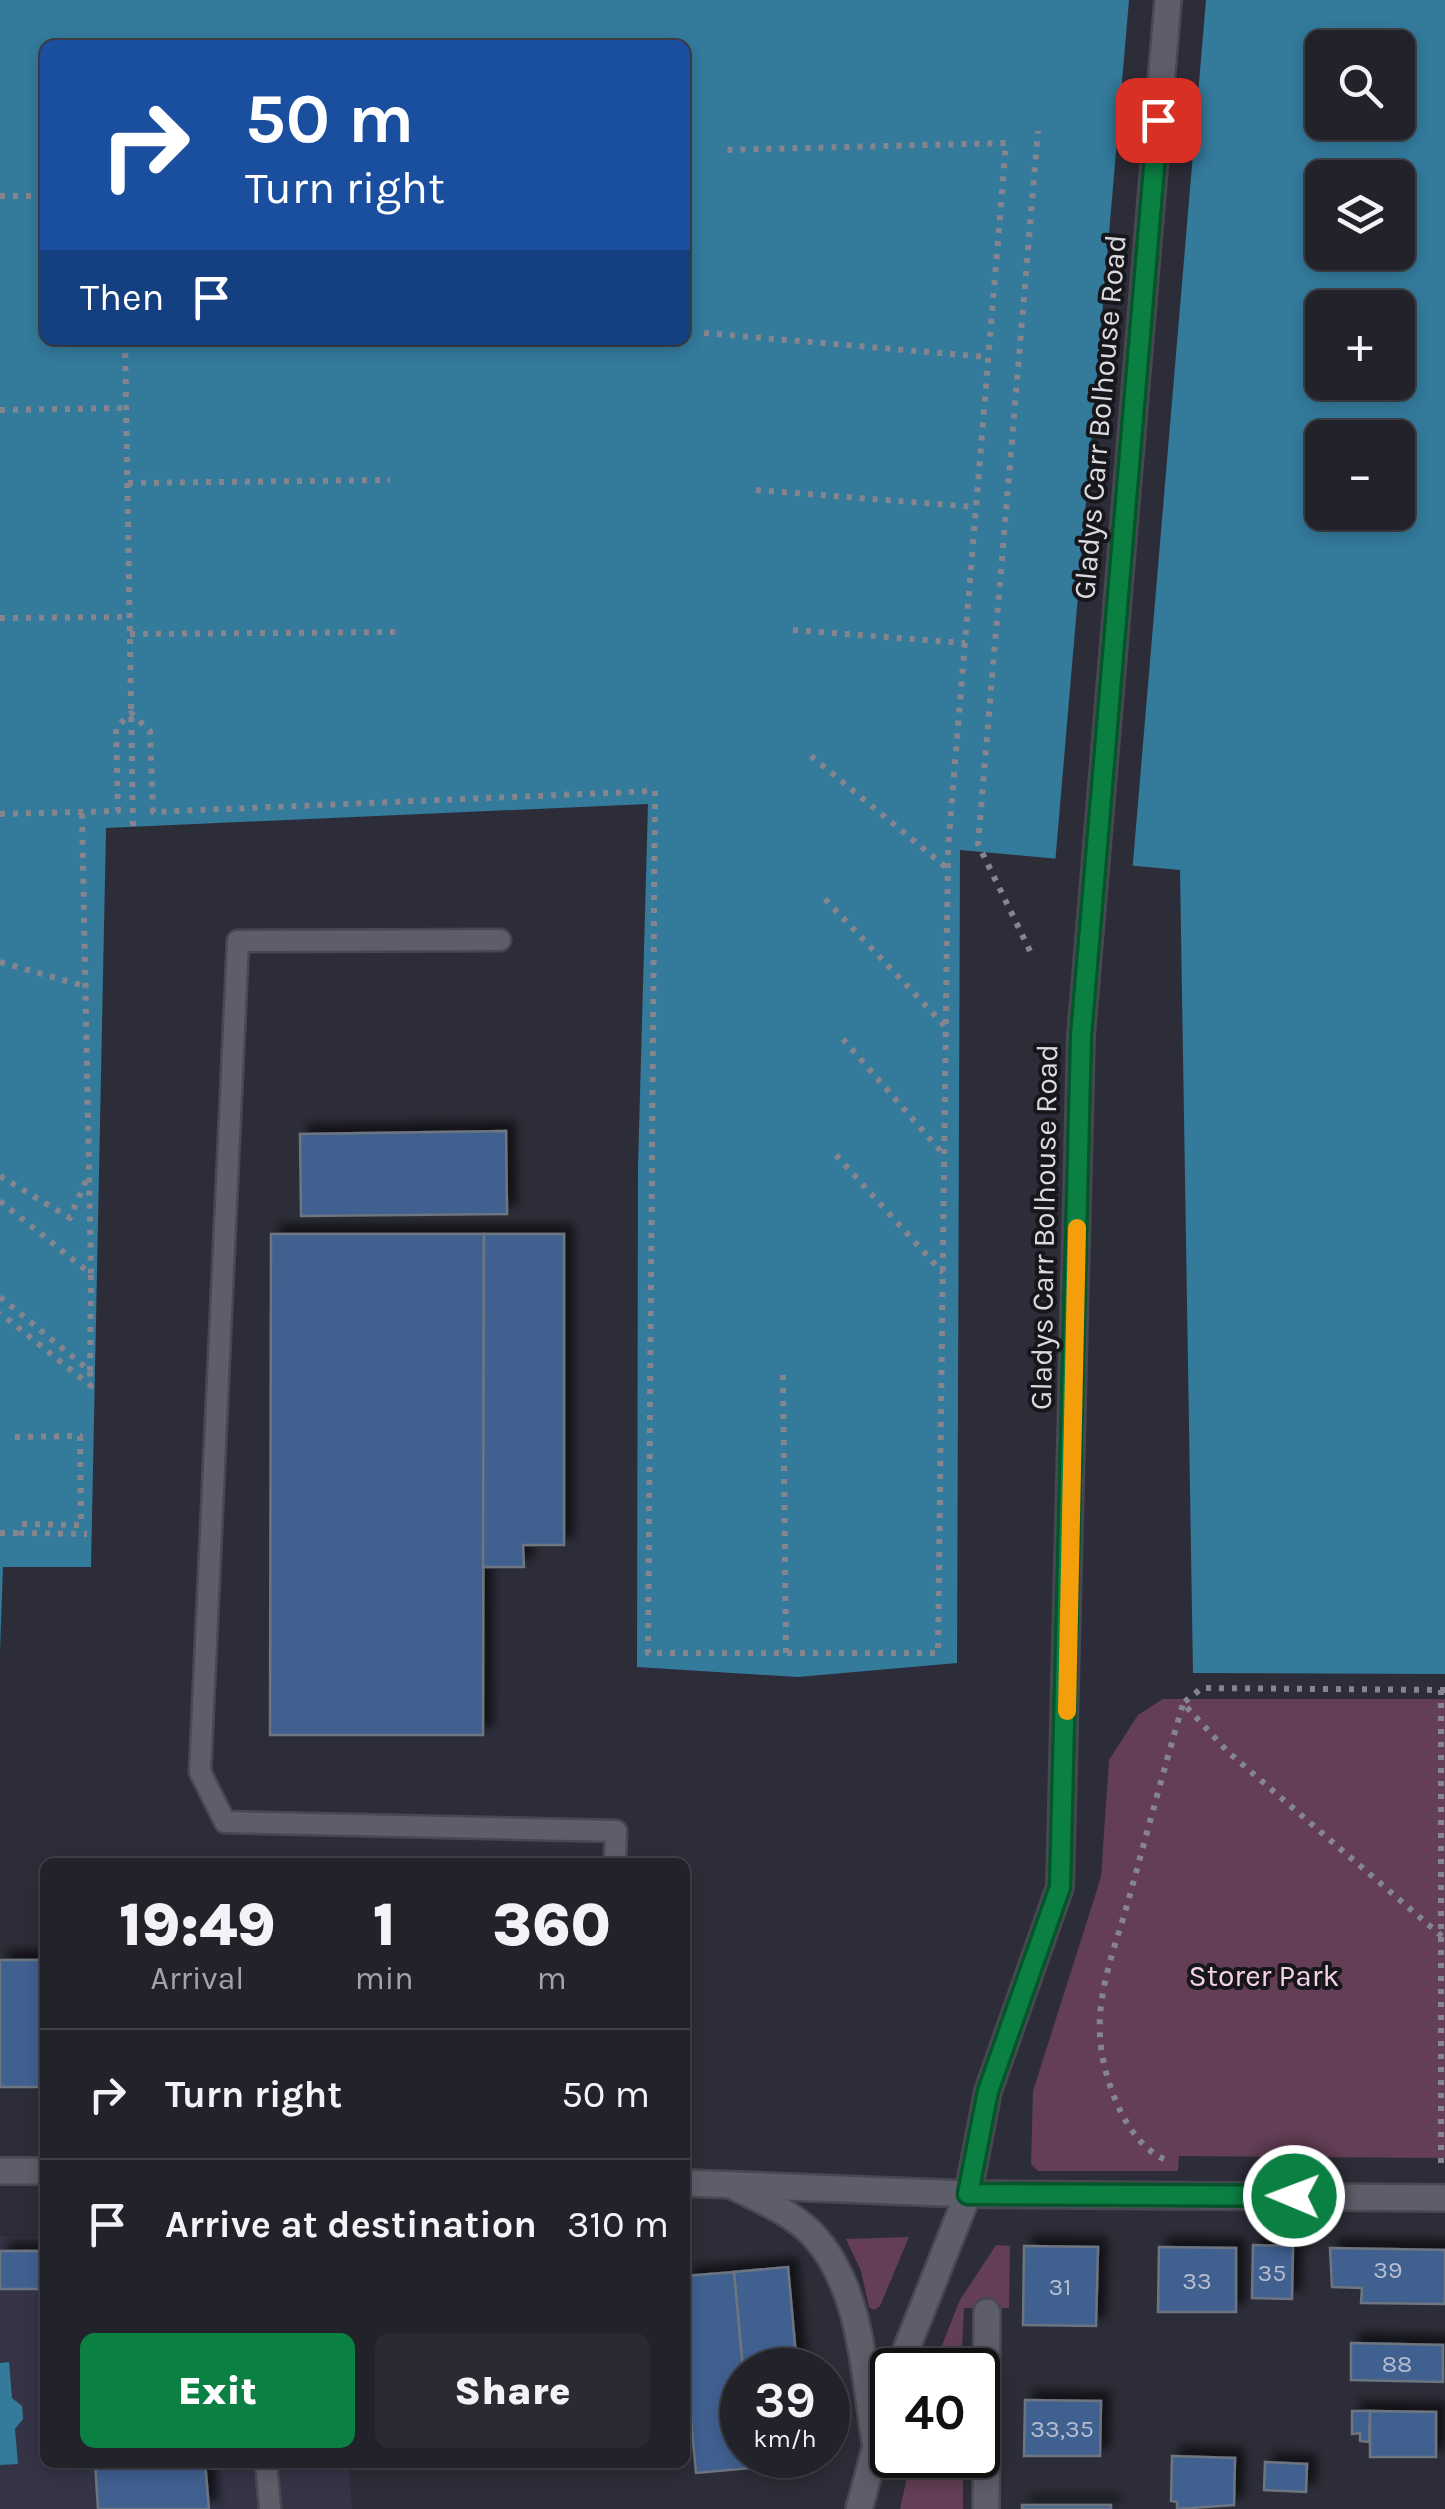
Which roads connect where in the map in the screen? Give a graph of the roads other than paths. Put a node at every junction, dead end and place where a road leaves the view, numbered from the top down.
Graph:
1 (1168, 0) edge
2 (500, 940) dead end
3 (616, 1858) edge
4 (0, 2170) edge
5 (40, 2171) edge
6 (690, 2183) edge
7 (730, 2184) junction
8 (968, 2194) junction
9 (1445, 2198) edge
10 (987, 2312) dead end
11 (907, 2348) edge
12 (870, 2410) edge
13 (870, 2462) edge
14 (267, 2468) edge
15 (270, 2509) edge
16 (859, 2509) edge
17 (986, 2509) edge

1 - 8 street, Gladys Carr Bolhouse Road
2 - 3 lane
4 - 5 street
6 - 7 street
7 - 8 street
7 - 12 street
8 - 9 street
8 - 11 street, Gladys Carr Bolhouse Road
10 - 17 street
13 - 16 street
14 - 15 lane

